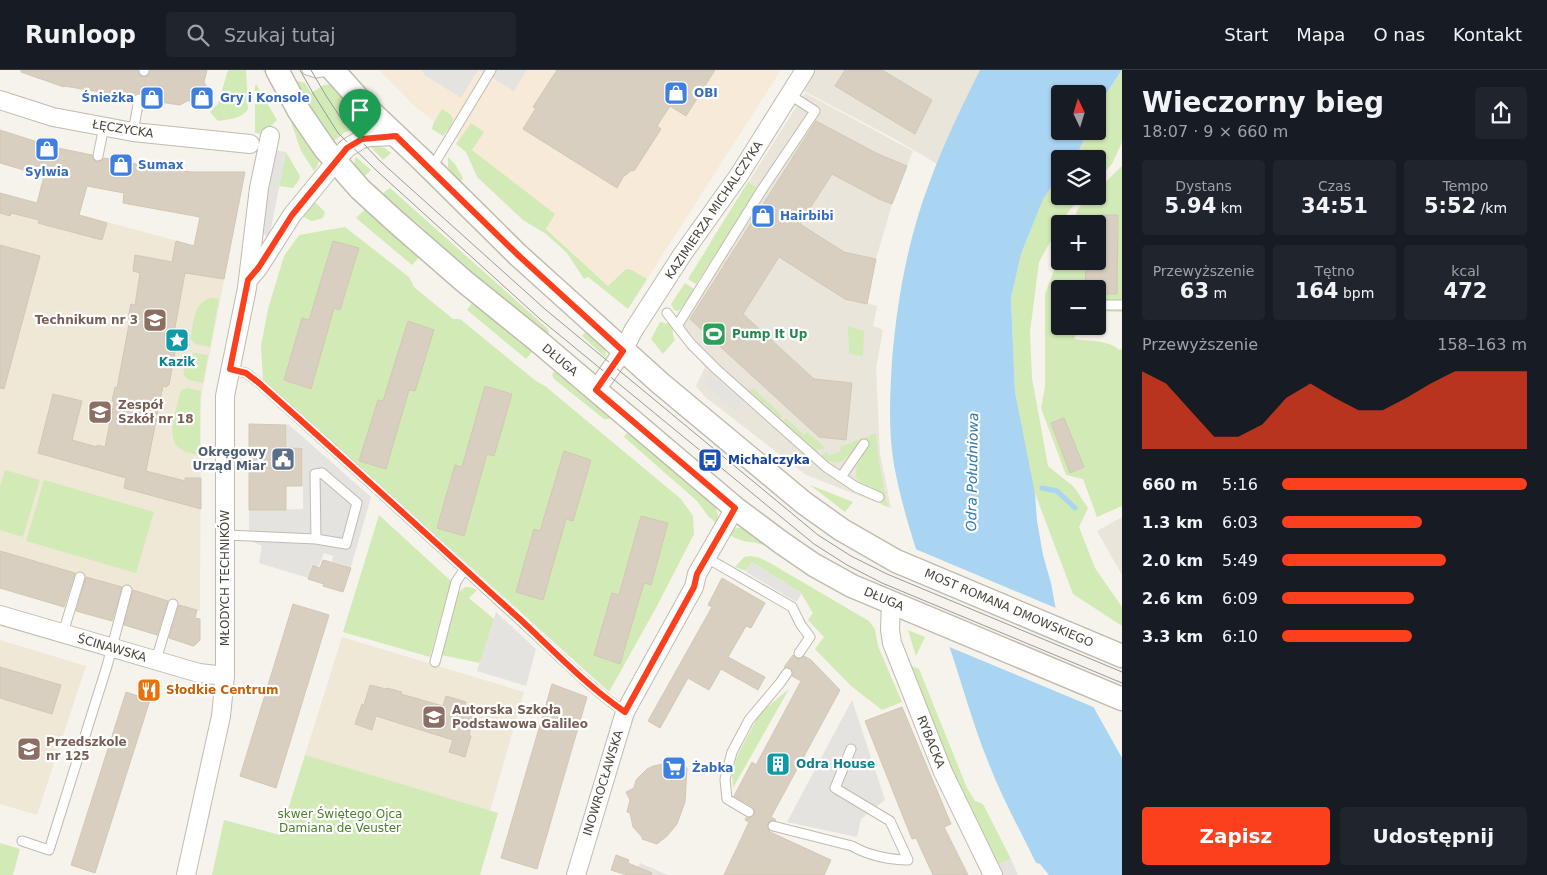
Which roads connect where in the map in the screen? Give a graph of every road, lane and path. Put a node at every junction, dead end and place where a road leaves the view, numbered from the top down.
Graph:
1 (277, 70) edge
2 (307, 70) edge
3 (334, 70) edge
4 (491, 70) edge
5 (805, 70) edge
6 (790, 95) junction
7 (139, 99) dead end
8 (0, 100) edge
9 (104, 126) junction
10 (133, 132) junction
11 (270, 136) dead end
12 (396, 136) junction
13 (250, 144) dead end
14 (98, 156) dead end
15 (336, 161) junction
16 (431, 169) junction
17 (248, 280) junction
18 (1122, 305) edge
19 (1106, 306) edge
20 (667, 313) dead end
21 (677, 326) junction
22 (623, 351) junction
23 (230, 369) junction
24 (596, 390) junction
25 (864, 444) dead end
26 (841, 477) junction
27 (879, 497) dead end
28 (735, 508) junction
29 (225, 535) junction
30 (316, 538) junction
31 (707, 558) junction
32 (464, 570) junction
33 (80, 577) dead end
34 (127, 590) dead end
35 (891, 602) junction
36 (173, 604) dead end
37 (0, 615) edge
38 (62, 633) junction
39 (112, 648) junction
40 (799, 654) dead end
41 (1122, 656) edge
42 (156, 660) junction
43 (435, 662) dead end
44 (787, 673) dead end
45 (225, 676) junction
46 (1122, 699) edge
47 (625, 712) junction
48 (851, 749) dead end
49 (749, 812) dead end
50 (773, 826) dead end
51 (22, 841) dead end
52 (186, 875) edge
53 (576, 875) edge
54 (993, 875) edge

1 - 15 street, DŁUGA
2 - 3 lane
3 - 12 street
4 - 16 lane
5 - 6 street, KAZIMIERZA MICHALCZYKA
6 - 21 lane
6 - 22 street, KAZIMIERZA MICHALCZYKA
7 - 10 lane
8 - 9 street, ŁĘCZYCKA
9 - 10 street, ŁĘCZYCKA
9 - 14 lane
10 - 13 street, ŁĘCZYCKA
11 - 17 street, MŁODYCH TECHNIKÓW
12 - 15 street, MŁODYCH TECHNIKÓW
12 - 16 street
15 - 17 street, MŁODYCH TECHNIKÓW
15 - 24 street, DŁUGA
16 - 22 street
17 - 23 street, MŁODYCH TECHNIKÓW
18 - 19 lane
20 - 21 lane
21 - 26 lane
22 - 24 street, KAZIMIERZA MICHALCZYKA
22 - 41 street, MOST ROMANA DMOWSKIEGO
23 - 29 street, MŁODYCH TECHNIKÓW
23 - 32 lane
24 - 28 street, DŁUGA
25 - 26 lane
26 - 27 lane
28 - 31 street, INOWROCŁAWSKA
28 - 35 street, DŁUGA
29 - 30 lane
29 - 45 street, MŁODYCH TECHNIKÓW
30 - 30 lane
31 - 40 lane
31 - 47 street, INOWROCŁAWSKA
32 - 43 lane
32 - 47 lane
33 - 38 lane
34 - 39 lane
35 - 46 street, DŁUGA
35 - 54 street, RYBACKA
36 - 42 lane
37 - 38 street, ŚCINAWSKA
38 - 39 street, ŚCINAWSKA
39 - 42 street, ŚCINAWSKA
39 - 51 lane
42 - 45 street, ŚCINAWSKA
44 - 49 lane
45 - 52 street, MŁODYCH TECHNIKÓW
47 - 53 street, INOWROCŁAWSKA
48 - 50 lane

